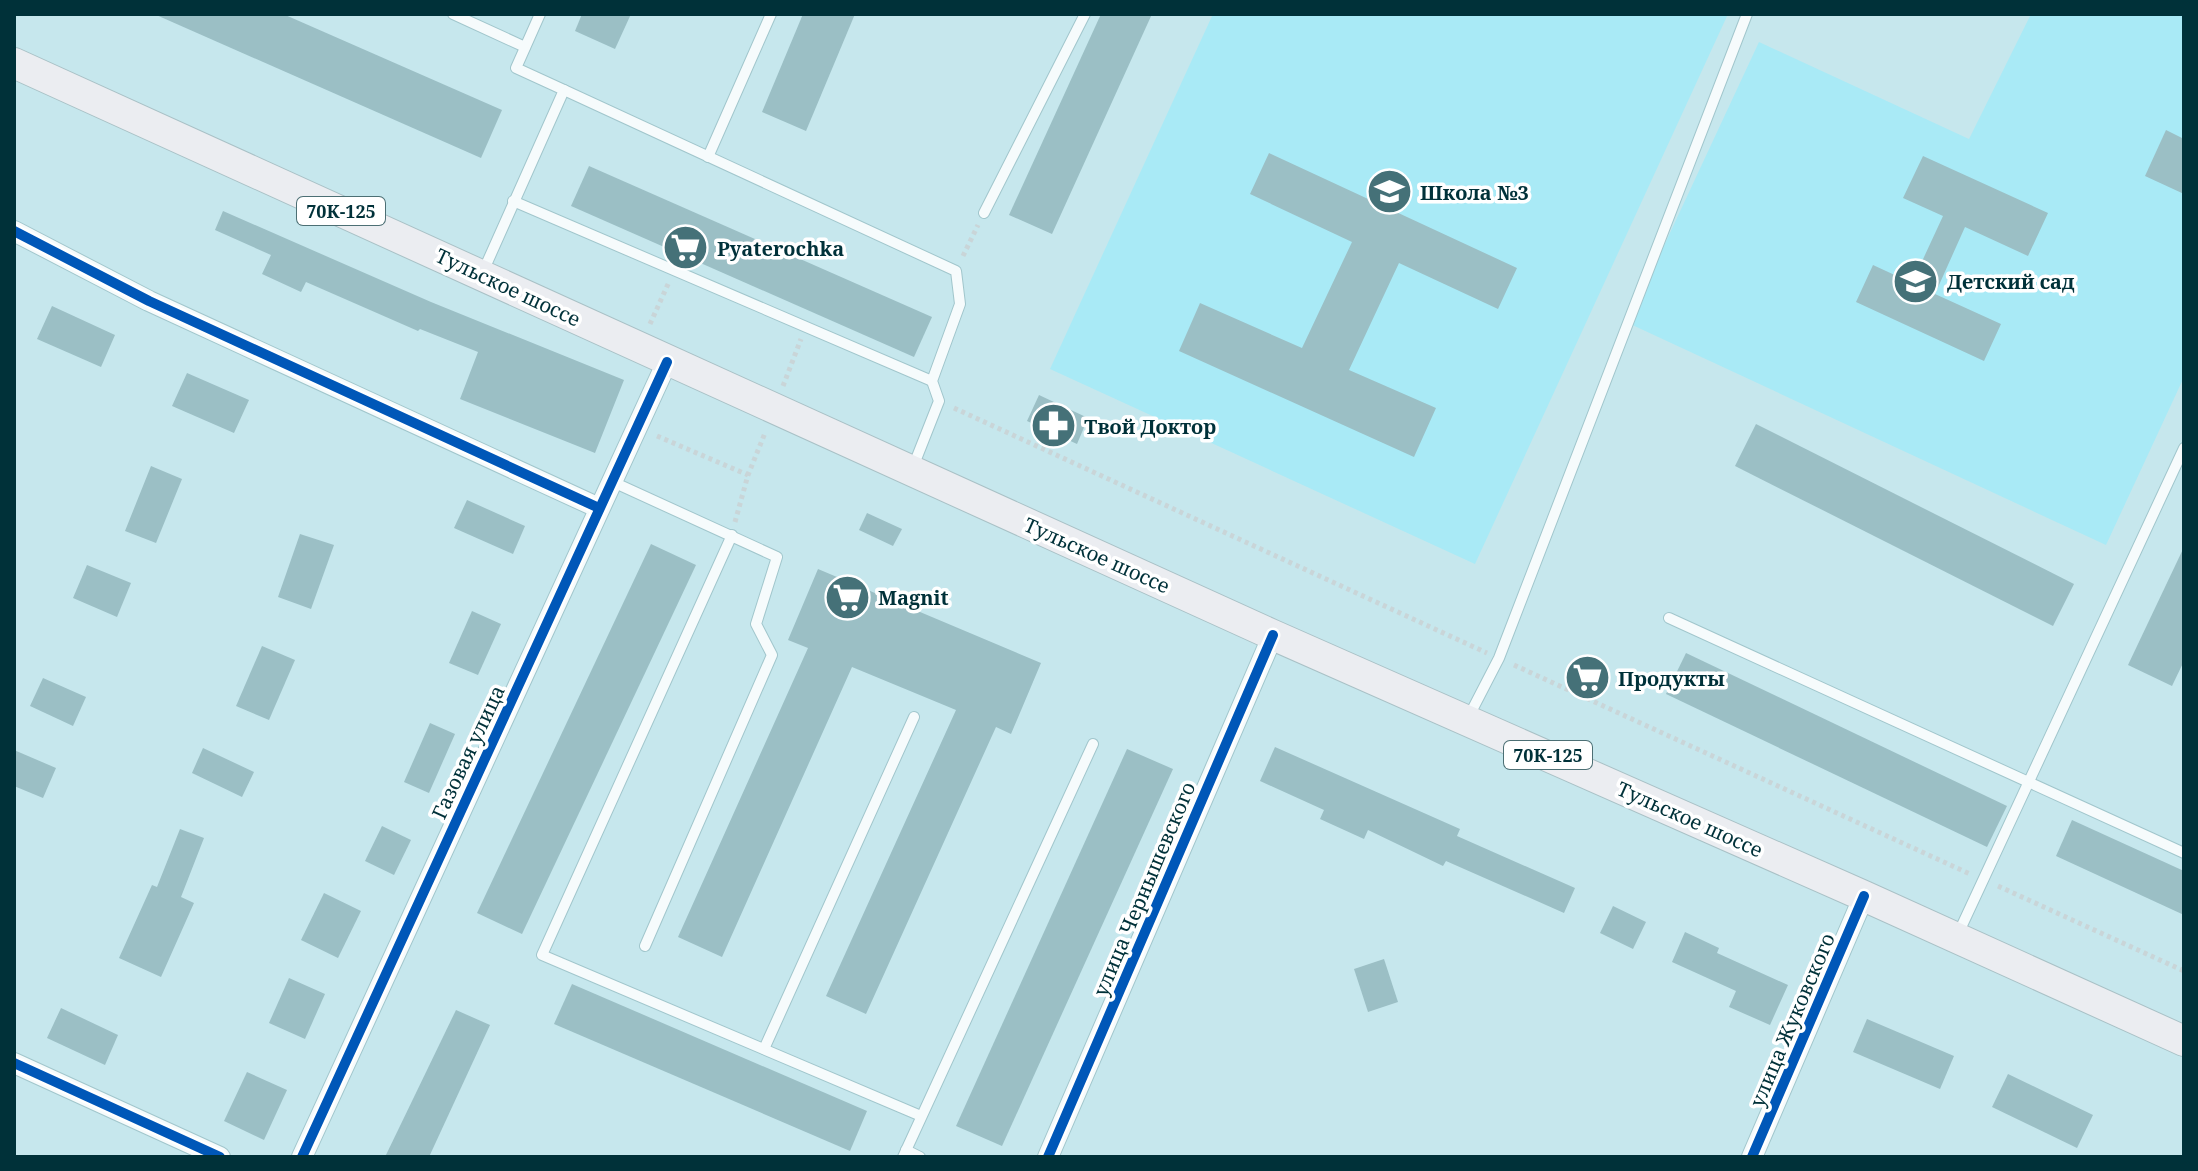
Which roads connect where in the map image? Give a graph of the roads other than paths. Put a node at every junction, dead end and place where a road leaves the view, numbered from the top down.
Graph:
1 (453, 14) edge
2 (540, 14) edge
3 (771, 14) edge
4 (1085, 14) edge
5 (1747, 14) edge
6 (525, 47) junction
7 (14, 63) edge
8 (564, 90) junction
9 (708, 157) junction
10 (513, 201) junction
11 (984, 213) road end
12 (14, 231) edge
13 (482, 275) junction
14 (667, 362) junction
15 (932, 381) junction
16 (2184, 448) edge
17 (911, 471) junction
18 (613, 482) junction
19 (599, 508) junction
20 (732, 535) junction
21 (1669, 618) dead end
22 (1273, 635) junction
23 (914, 717) dead end
24 (1467, 720) junction
25 (1093, 744) dead end
26 (2027, 782) junction
27 (2184, 853) edge
28 (1864, 896) junction
29 (1956, 939) junction
30 (645, 946) dead end
31 (2184, 1041) edge
32 (764, 1049) junction
33 (14, 1063) edge
34 (921, 1116) junction
35 (904, 1154) edge
36 (1050, 1156) edge
37 (220, 1157) edge
38 (302, 1157) edge
39 (920, 1157) edge
40 (1752, 1157) edge

1 - 6 lane
2 - 6 lane
3 - 9 lane
4 - 11 lane
5 - 24 lane
6 - 8 lane
7 - 13 main road, Тульское шоссе / 70К-125
8 - 9 lane
8 - 10 lane
9 - 15 lane
10 - 13 lane
10 - 15 lane
12 - 19 street
13 - 14 main road, Тульское шоссе / 70К-125
14 - 17 main road, Тульское шоссе / 70К-125
14 - 18 street, Газовая улица
15 - 17 lane
16 - 26 lane
17 - 22 main road, Тульское шоссе / 70К-125
18 - 19 street, Газовая улица
18 - 20 lane
19 - 38 street, Газовая улица
20 - 30 lane
20 - 32 lane
21 - 26 lane
22 - 24 main road, Тульское шоссе / 70К-125
22 - 36 street, улица Чернышевского
23 - 32 lane
24 - 28 main road, Тульское шоссе / 70К-125
25 - 34 lane
26 - 27 lane
26 - 29 lane
28 - 29 main road, Тульское шоссе / 70К-125
28 - 40 street, улица Жуковского
29 - 31 main road, Тульское шоссе / 70К-125
32 - 34 lane
33 - 37 street
34 - 35 lane
35 - 39 lane

